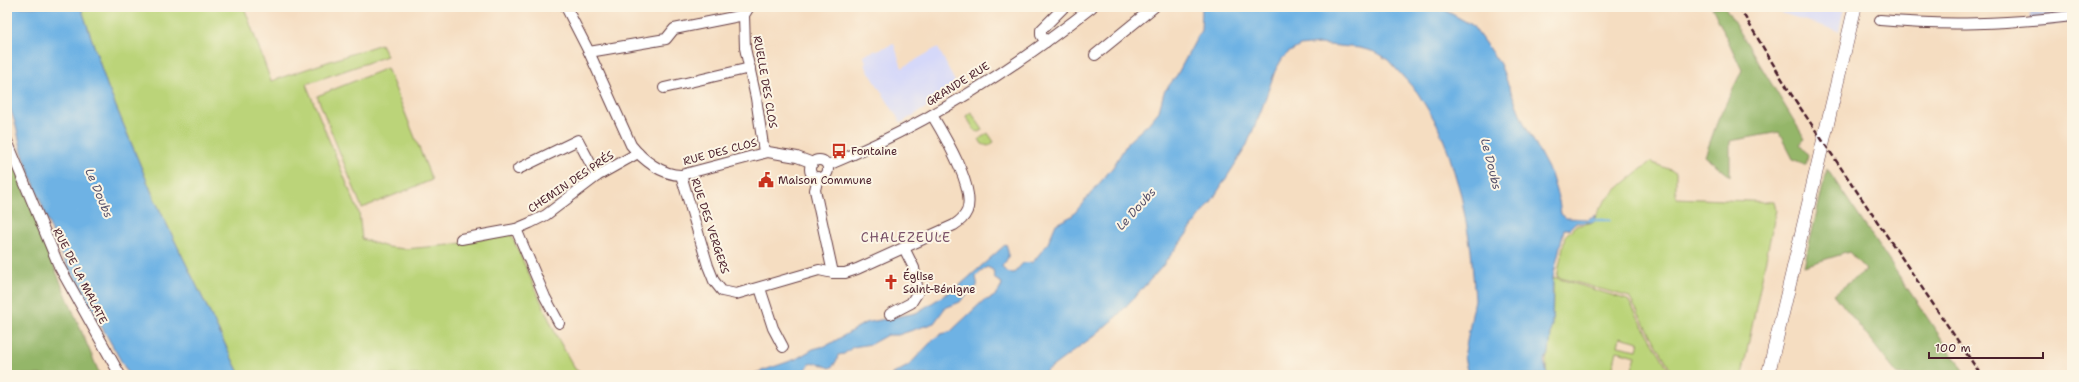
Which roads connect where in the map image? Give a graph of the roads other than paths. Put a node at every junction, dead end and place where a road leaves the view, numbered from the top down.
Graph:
1 (566, 7) edge
2 (1064, 7) edge
3 (1092, 7) edge
4 (1154, 7) edge
5 (1848, 7) edge
6 (1855, 7) edge
7 (746, 11) edge
8 (2072, 16) edge
9 (1880, 20) dead end
10 (1046, 42) junction
11 (589, 52) junction
12 (1095, 55) dead end
13 (750, 68) junction
14 (664, 88) dead end
15 (932, 115) junction
16 (7, 141) edge
17 (764, 152) junction
18 (638, 153) junction
19 (813, 163) junction
20 (828, 165) junction
21 (518, 169) dead end
22 (681, 175) junction
23 (597, 176) junction
24 (818, 178) junction
25 (516, 229) junction
26 (461, 239) dead end
27 (904, 248) junction
28 (833, 273) junction
29 (760, 288) junction
30 (890, 314) dead end
31 (559, 324) dead end
32 (783, 346) dead end
33 (120, 375) edge
34 (1761, 375) edge
35 (1768, 375) edge

1 - 11 street, RUE DES CLOS
2 - 10 street
3 - 10 street, GRANDE RUE
4 - 12 street
5 - 34 main road
6 - 35 main road
7 - 11 street
7 - 13 street, RUELLE DES CLOS
8 - 9 street
10 - 15 street, GRANDE RUE
11 - 18 street, RUE DES CLOS
13 - 14 street
13 - 17 street, RUELLE DES CLOS
15 - 20 street, GRANDE RUE
15 - 27 street
16 - 33 street, RUE DE LA MALATE
17 - 19 street, RUE DES CLOS
17 - 22 street, RUE DES CLOS
18 - 22 street, RUE DES CLOS
18 - 23 street, CHEMIN DES PRÉS
19 - 20 street
19 - 24 street
20 - 24 street
21 - 23 street
22 - 29 street, RUE DES VERGERS
23 - 25 street, CHEMIN DES PRÉS
24 - 28 street
25 - 26 street, CHEMIN DES PRÉS
25 - 31 street
27 - 28 street
27 - 30 street
28 - 29 street
29 - 32 street

